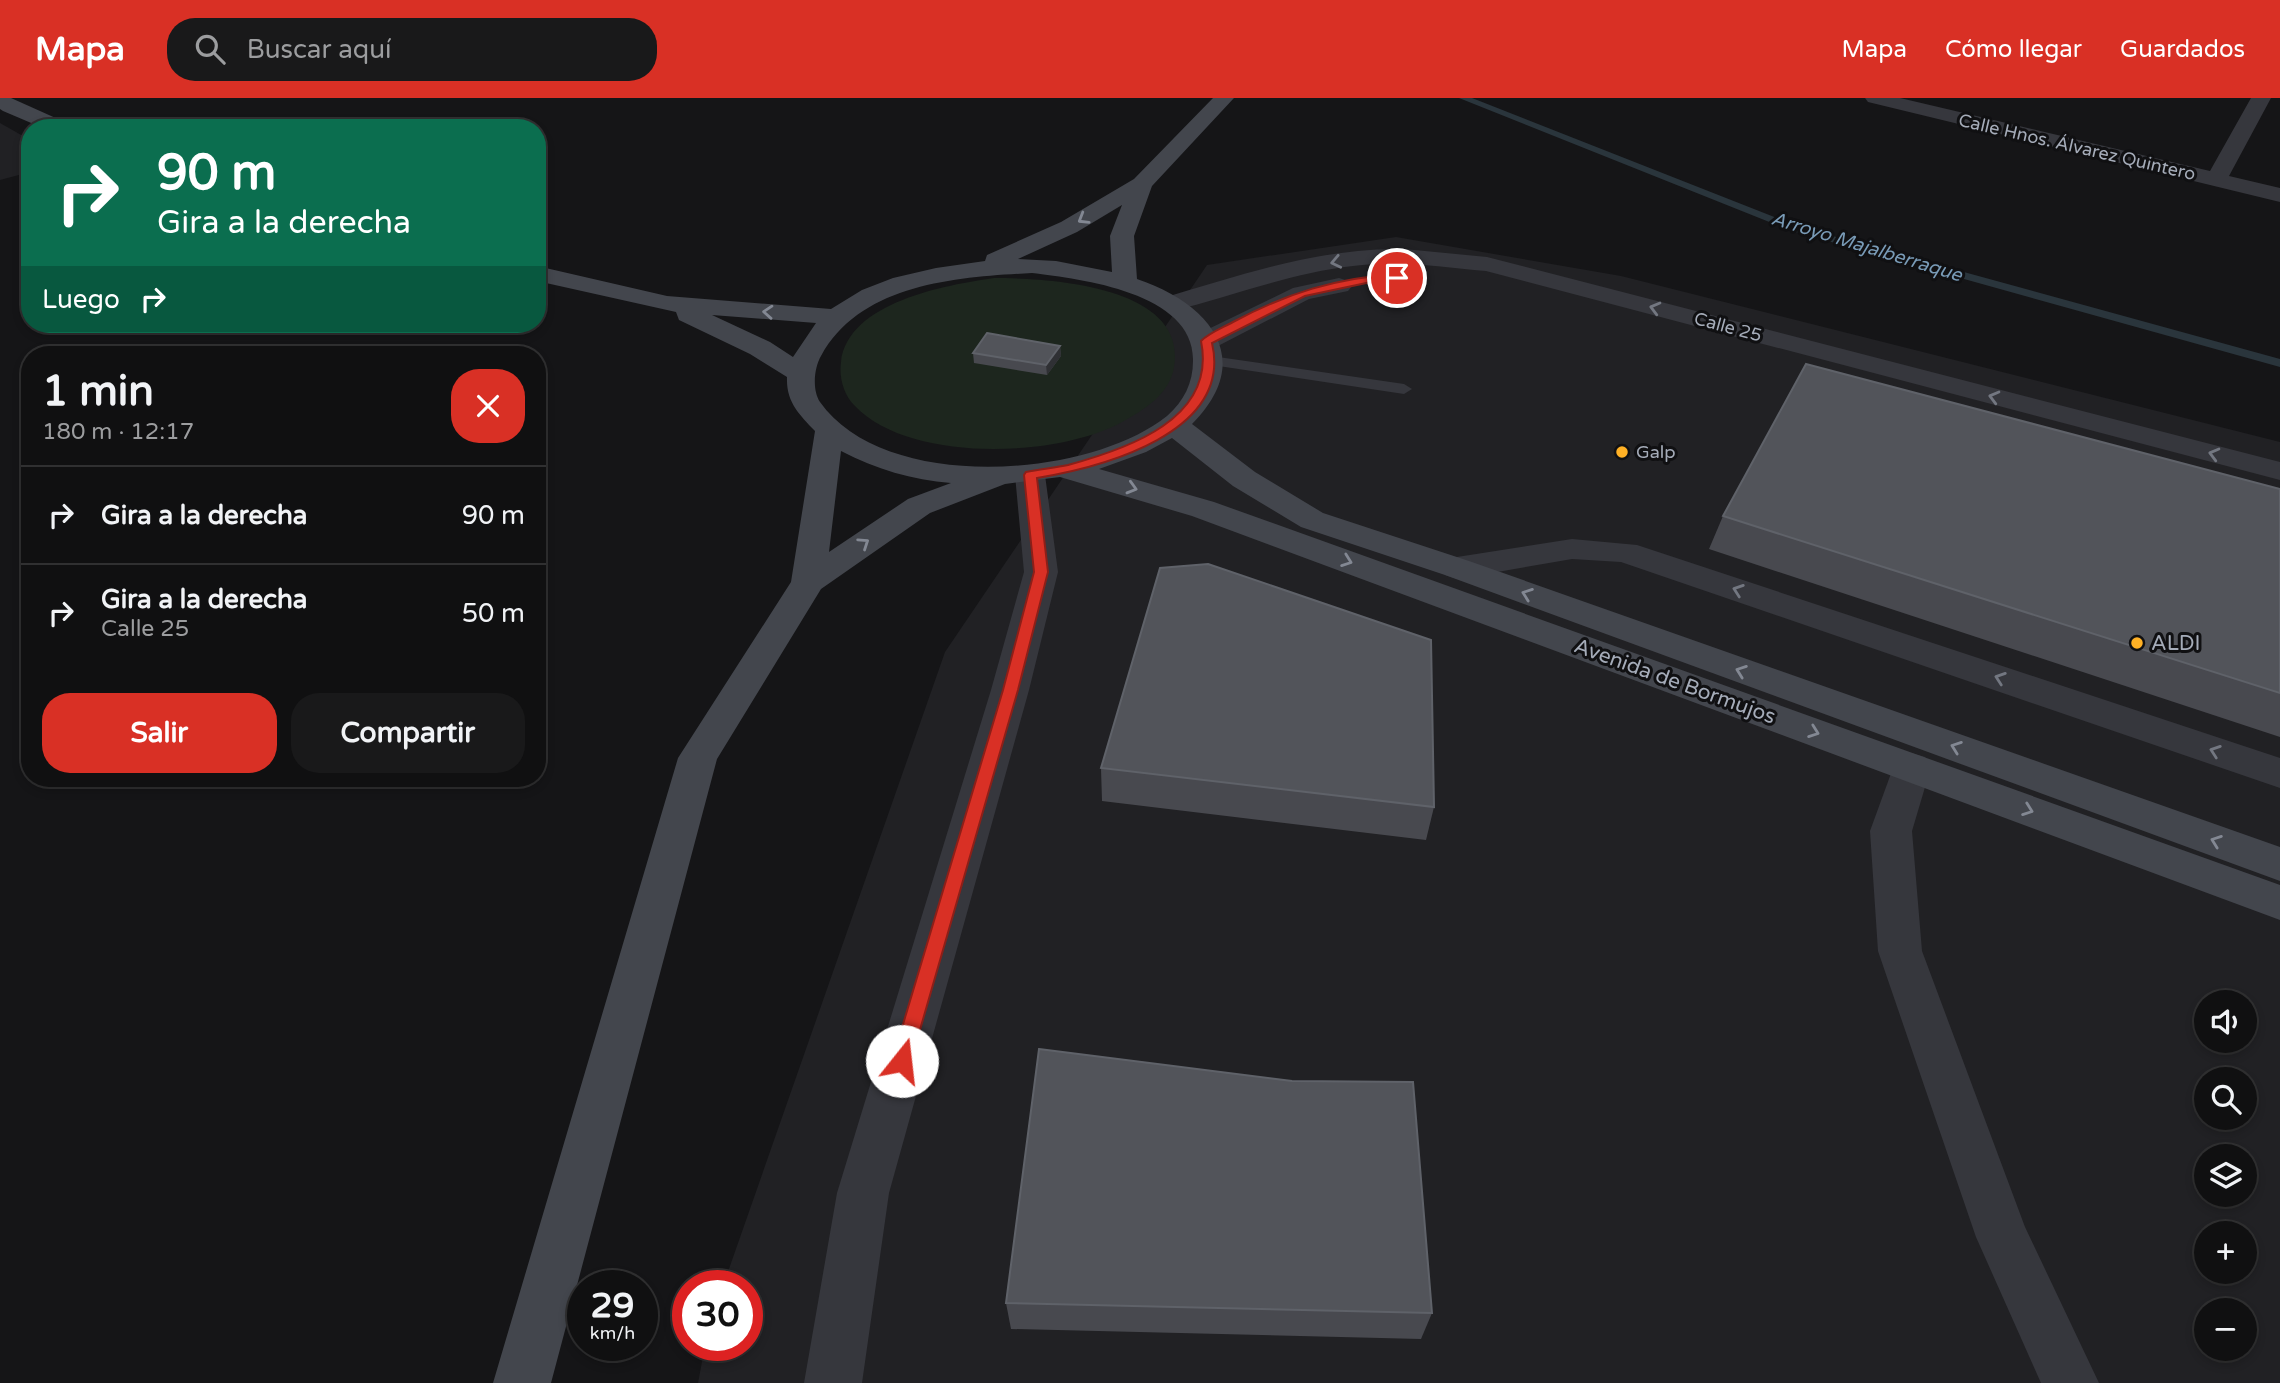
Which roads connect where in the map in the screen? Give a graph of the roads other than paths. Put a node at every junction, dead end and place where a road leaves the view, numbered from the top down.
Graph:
1 (1224, 98) edge
2 (1875, 98) edge
3 (2261, 98) edge
4 (0, 99) edge
5 (40, 119) edge
6 (2216, 180) junction
7 (1142, 184) junction
8 (2280, 195) edge
9 (981, 267) junction
10 (546, 275) edge
11 (1125, 281) junction
12 (1172, 303) junction
13 (667, 304) junction
14 (836, 317) junction
15 (1208, 351) junction
16 (800, 373) junction
17 (1404, 389) dead end
18 (1174, 425) junction
19 (829, 432) junction
20 (2280, 471) edge
21 (1030, 473) junction
22 (2280, 496) edge
23 (1457, 568) junction
24 (808, 582) junction
25 (1911, 768) junction
26 (2280, 772) edge
27 (2280, 864) edge
28 (2280, 903) edge
29 (522, 1383) edge
30 (833, 1383) edge
31 (2070, 1383) edge

1 - 7 main road
2 - 6 street, Calle Hnos. Álvarez Quintero
3 - 6 street
4 - 5 main road
6 - 8 street, Calle Hnos. Álvarez Quintero
7 -> 9 main road
7 - 11 main road
9 - 11 main road
9 - 14 main road
10 - 13 main road
11 - 12 main road
12 - 15 main road
20 -> 12 street, Calle 25
14 -> 13 main road
13 - 16 main road
14 - 16 main road
15 - 17 lane
15 - 18 main road
15 - 22 street, Calle 25
16 - 19 main road
18 - 21 main road
18 - 23 main road, Avenida de Bormujos
19 - 21 main road
19 - 24 main road
24 -> 21 main road
21 -> 25 main road, Avenida de Bormujos
21 - 30 street
26 -> 23 street, Avenida de Bormujos
27 -> 23 main road, Avenida de Bormujos
24 - 29 main road
25 -> 28 main road, Avenida de Bormujos
25 - 31 street

